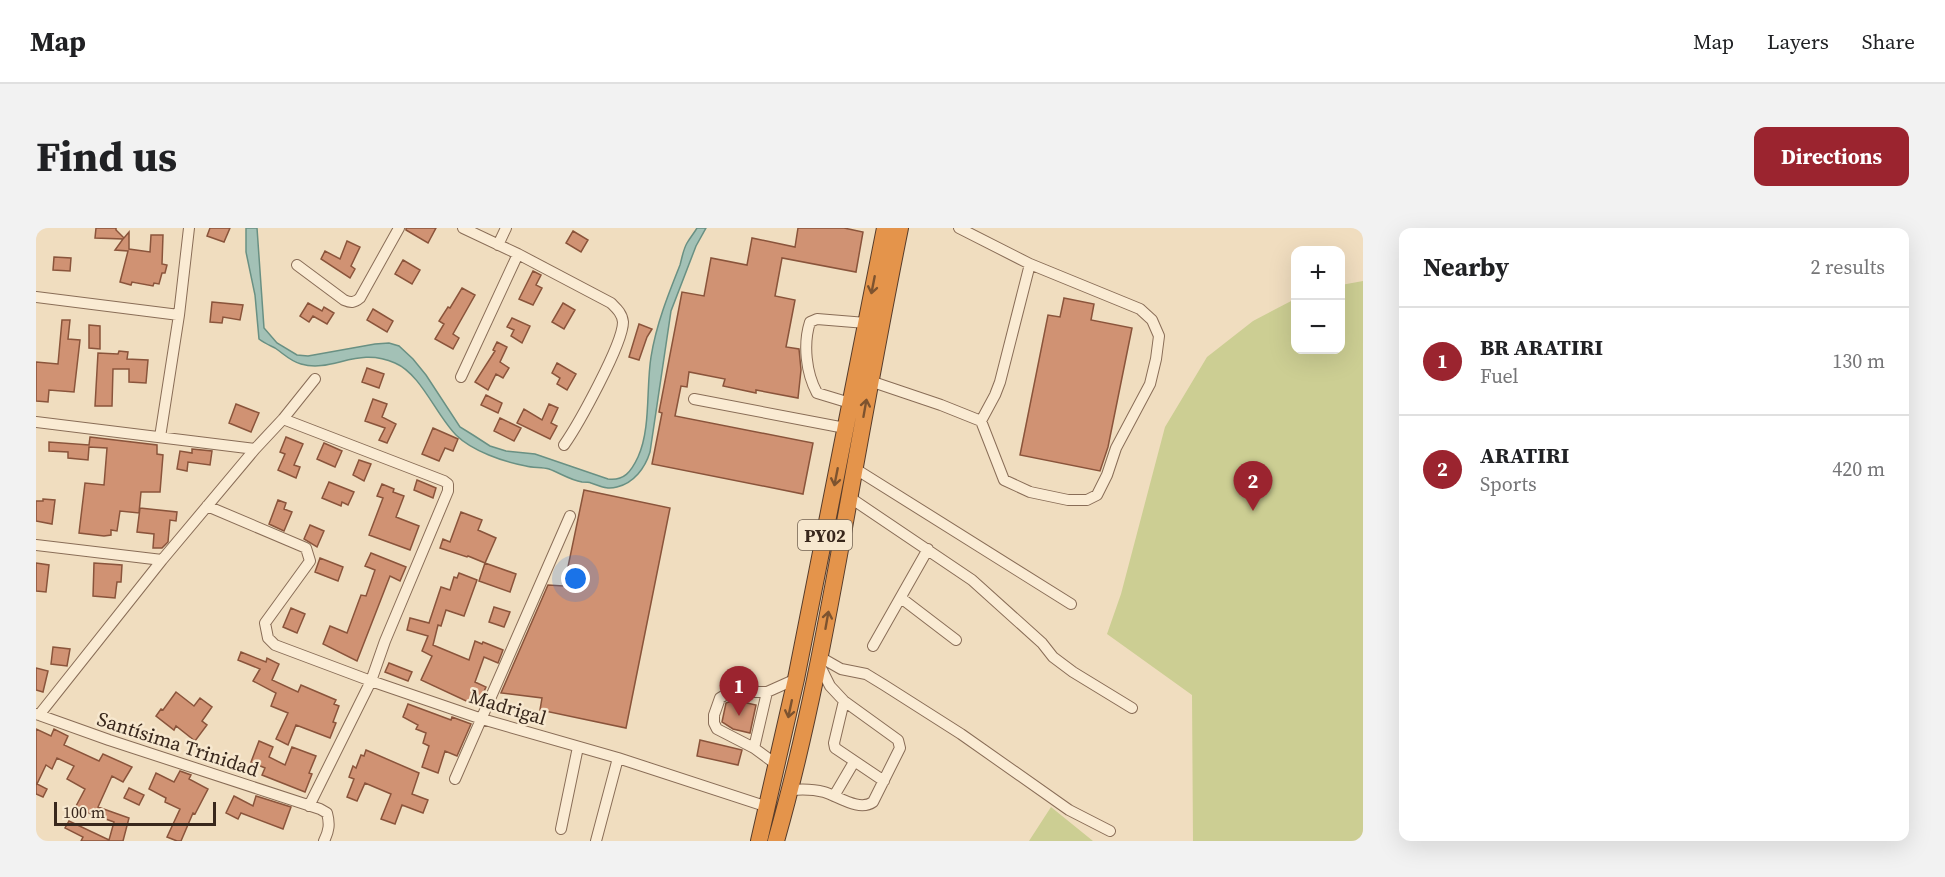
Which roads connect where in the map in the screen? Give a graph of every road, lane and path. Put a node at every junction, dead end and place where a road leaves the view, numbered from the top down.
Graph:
1 (189, 228) edge
2 (399, 228) edge
3 (463, 228) edge
4 (506, 228) edge
5 (885, 228) edge
6 (900, 228) edge
7 (959, 228) edge
8 (498, 245) junction
9 (518, 254) junction
10 (1030, 264) junction
11 (297, 266) dead end
12 (36, 297) edge
13 (179, 315) junction
14 (866, 323) junction
15 (460, 377) dead end
16 (315, 379) dead end
17 (870, 381) junction
18 (694, 399) dead end
19 (850, 403) junction
20 (283, 419) junction
21 (981, 421) junction
22 (36, 422) edge
23 (845, 428) junction
24 (160, 437) junction
25 (564, 445) dead end
26 (255, 449) junction
27 (854, 468) junction
28 (849, 497) junction
29 (207, 506) junction
30 (570, 516) dead end
31 (36, 545) edge
32 (928, 549) junction
33 (162, 560) junction
34 (901, 598) junction
35 (1071, 604) dead end
36 (956, 640) dead end
37 (873, 646) dead end
38 (820, 661) junction
39 (796, 679) junction
40 (371, 681) junction
41 (767, 692) junction
42 (844, 701) junction
43 (1132, 708) dead end
44 (37, 715) edge
45 (482, 719) junction
46 (578, 747) junction
47 (754, 748) junction
48 (618, 758) junction
49 (854, 762) junction
50 (777, 765) junction
51 (455, 779) dead end
52 (884, 781) junction
53 (791, 790) junction
54 (834, 796) junction
55 (309, 806) junction
56 (768, 807) junction
57 (561, 829) dead end
58 (1110, 831) dead end
59 (324, 841) edge
60 (596, 841) edge
61 (759, 841) edge
62 (777, 841) edge

1 - 13 street
2 - 11 street
3 - 8 street
4 - 8 street
5 -> 14 highway, PY02
6 - 17 highway, PY02
7 - 10 street
8 - 9 street
9 - 15 street
9 - 25 street
10 - 21 street
10 - 21 street
12 - 13 street
13 - 24 street
14 - 19 highway, PY02
14 - 19 street
16 - 20 street
17 - 21 street
27 -> 17 highway, PY02
18 - 23 street
19 - 23 highway, PY02
20 - 26 street
20 - 40 street
22 - 24 street
23 -> 39 highway, PY02
24 - 26 street
26 - 29 street
27 - 28 highway, PY02
27 - 35 street
28 - 32 street
38 -> 28 highway, PY02
29 - 33 street
29 - 40 street, Madrigal
30 - 45 street
31 - 33 street
32 - 34 street
32 - 43 street
33 - 44 street
34 - 36 street
34 - 37 street
38 - 42 street
38 - 53 highway, PY02
38 - 58 street
39 - 41 street
39 -> 50 highway, PY02
40 - 45 street, Madrigal
40 - 55 street
41 - 47 street
41 - 47 street
42 - 49 street
42 - 52 street
44 - 55 street, Santísima Trinidad
45 - 46 street, Madrigal
45 - 51 street
46 - 48 street, Madrigal
46 - 57 street
47 - 50 street
48 - 56 street, Madrigal
48 - 60 street
49 - 52 street
49 - 54 street
50 - 56 highway, PY02
52 - 54 street
53 - 54 street
53 - 62 highway, PY02
55 - 59 street
56 - 61 highway, PY02

